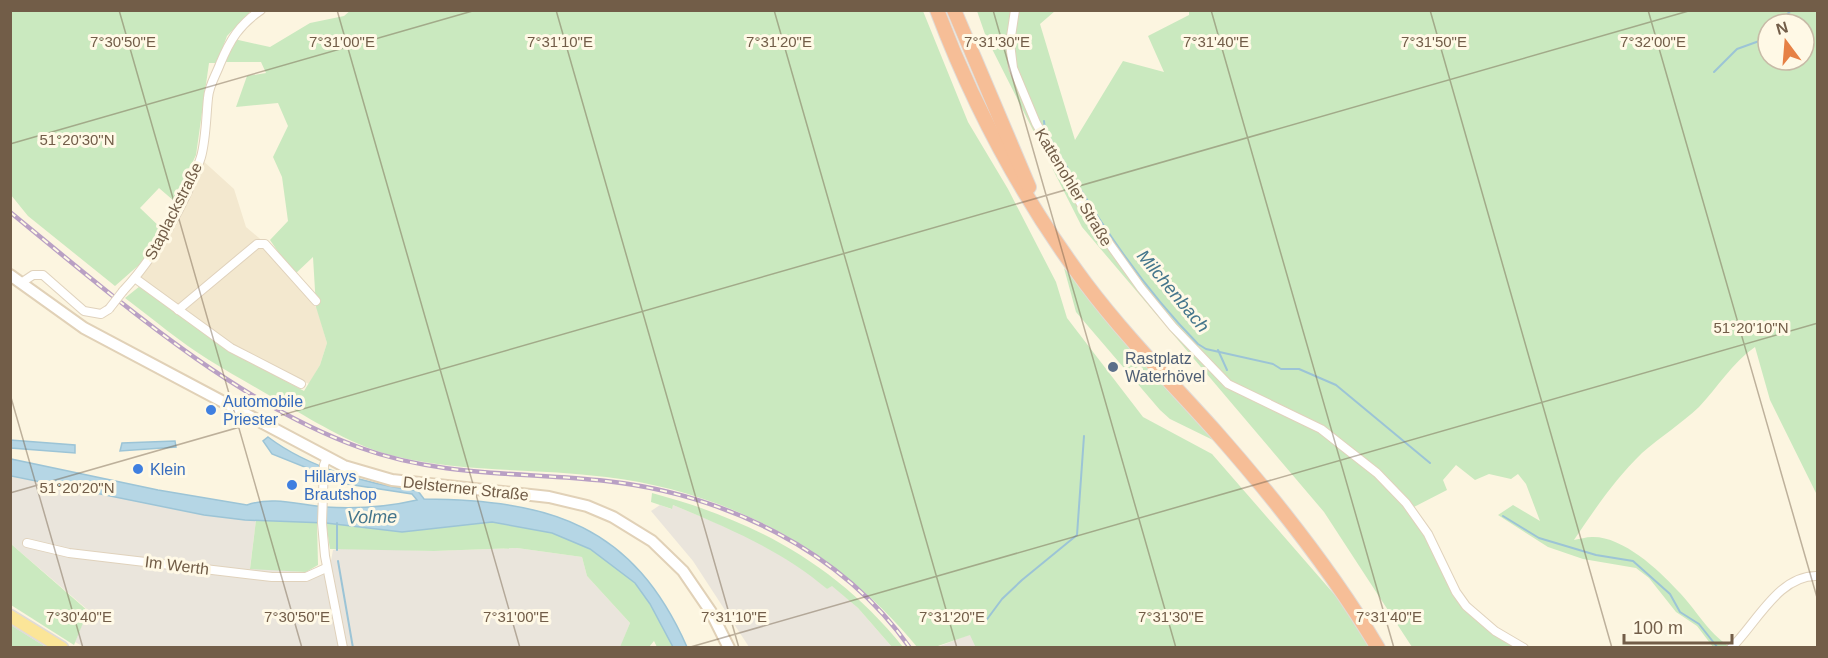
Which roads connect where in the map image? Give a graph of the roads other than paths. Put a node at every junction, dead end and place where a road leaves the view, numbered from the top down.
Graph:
1 (261, 10) edge
2 (937, 10) edge
3 (954, 10) edge
4 (1014, 10) edge
5 (996, 127) junction
6 (10, 275) edge
7 (136, 279) junction
8 (21, 283) junction
9 (315, 301) dead end
10 (178, 310) junction
11 (301, 384) dead end
12 (326, 461) junction
13 (27, 543) dead end
14 (326, 568) junction
15 (1818, 576) edge
16 (10, 616) edge
17 (62, 648) edge
18 (344, 648) edge
19 (729, 648) edge
20 (1378, 648) edge
21 (1386, 648) edge
22 (1524, 648) edge
23 (1731, 648) edge

1 - 7 street, Staplackstraße
2 - 5 highway
3 - 5 highway
4 - 22 street, Kattenohler Straße
5 - 20 highway
5 - 21 highway
6 - 8 street, Delsterner Straße
7 - 8 street, Staplackstraße, bridge
7 - 10 street
8 - 12 street, Delsterner Straße
9 - 10 street
10 - 11 street
12 - 14 street
12 - 19 street, Delsterner Straße
13 - 14 street, Im Werth
14 - 18 street
15 - 23 street
16 - 17 main road

